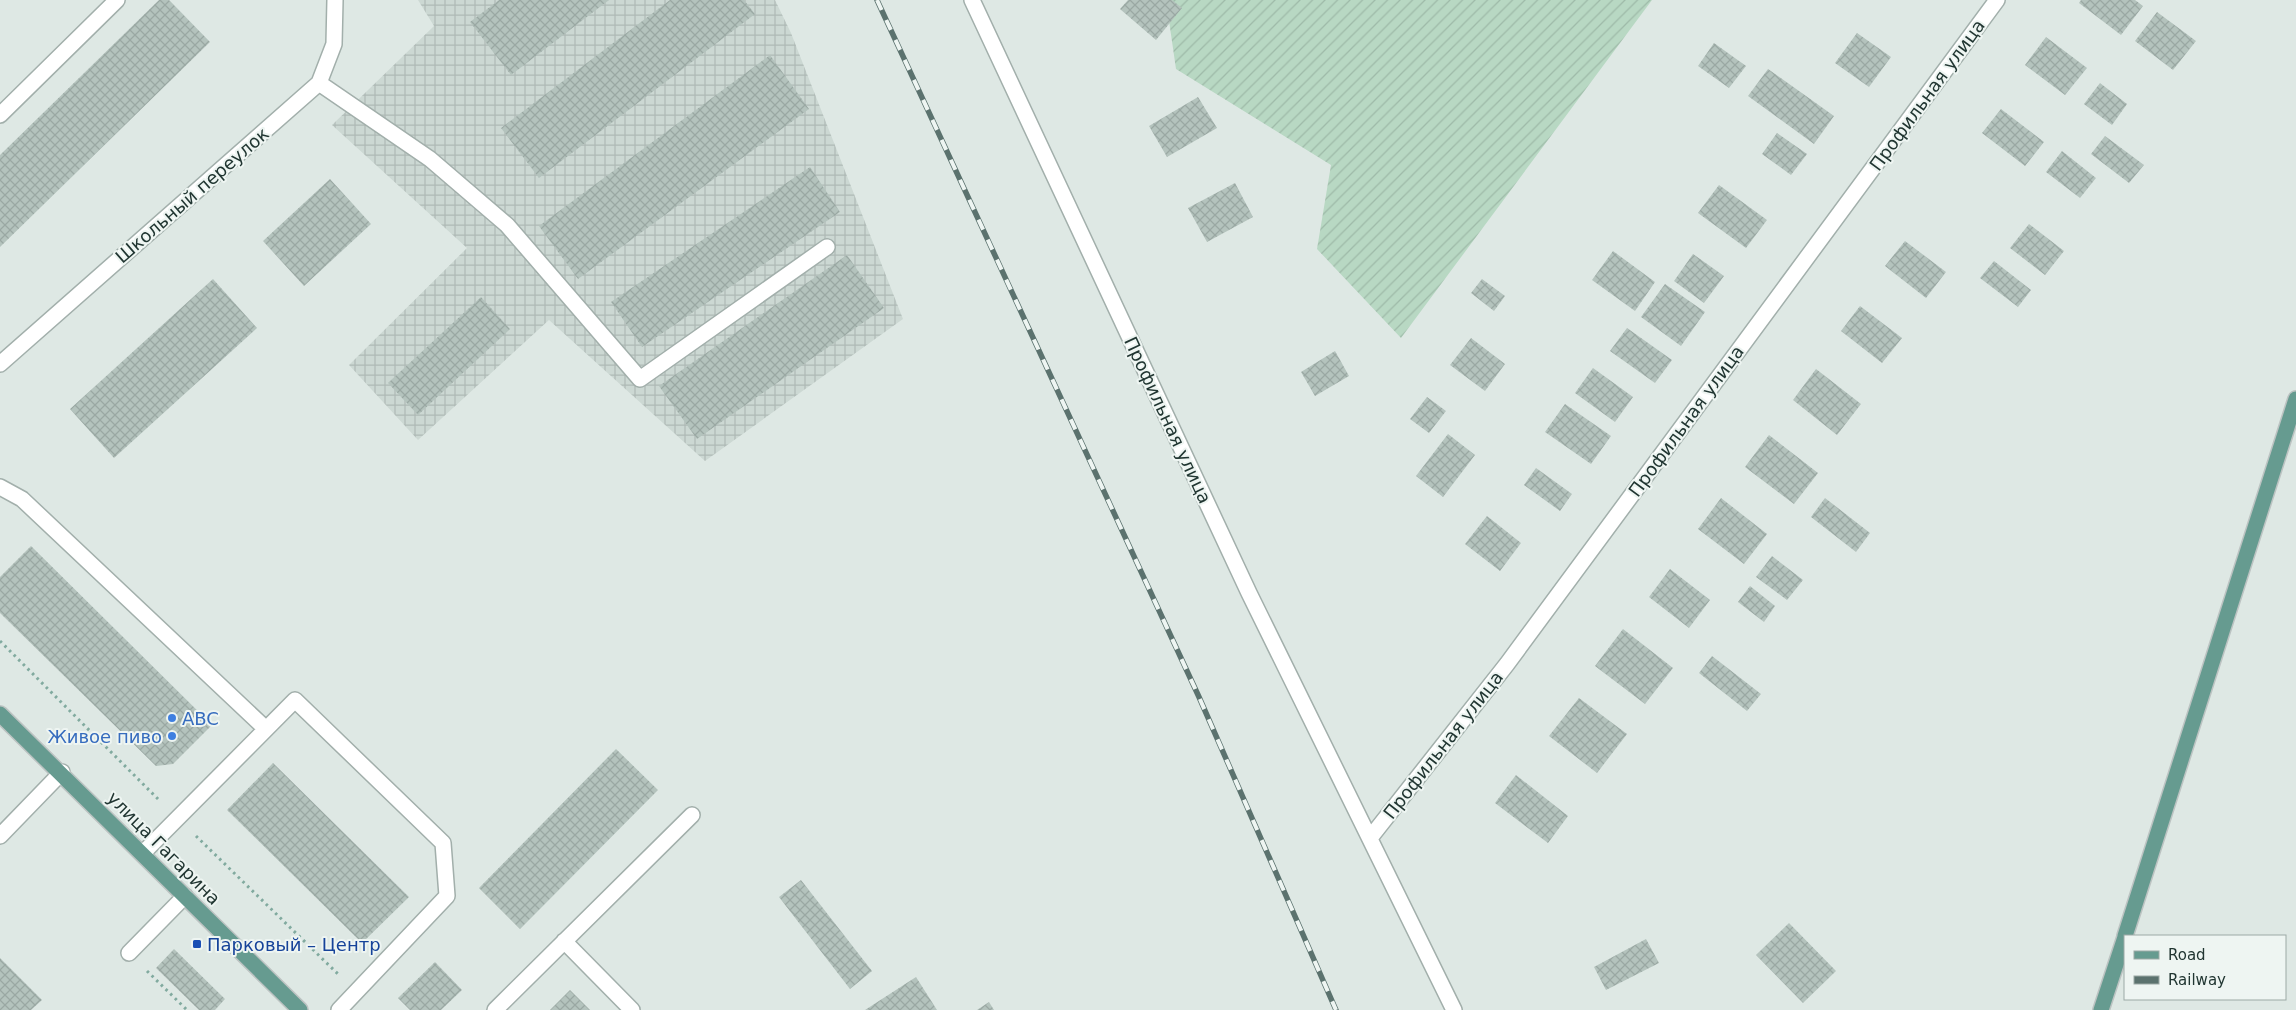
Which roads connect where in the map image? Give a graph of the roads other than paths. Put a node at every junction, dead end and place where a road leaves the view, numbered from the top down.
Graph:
1 (117, 0) edge
2 (335, 0) edge
3 (972, 0) edge
4 (1997, 0) edge
5 (319, 83) junction
6 (0, 115) edge
7 (826, 247) dead end
8 (0, 364) edge
9 (2296, 399) edge
10 (0, 487) edge
11 (0, 714) edge
12 (266, 729) junction
13 (62, 772) junction
14 (692, 815) dead end
15 (0, 836) edge
16 (1370, 838) junction
17 (142, 853) junction
18 (185, 896) junction
19 (2125, 935) edge
20 (2124, 939) edge
21 (564, 942) junction
22 (129, 953) road end
23 (300, 1010) edge
24 (340, 1010) edge
25 (495, 1010) edge
26 (632, 1010) edge
27 (1454, 1010) edge
28 (2101, 1010) edge

1 - 6 street
2 - 5 street, Школьный переулок
3 - 16 street, Профильная улица
4 - 16 street, Профильная улица
5 - 7 street
5 - 8 street, Школьный переулок
9 - 19 main road
10 - 12 street
11 - 13 main road, улица Гагарина
12 - 17 street
12 - 24 street
13 - 15 street
13 - 17 main road, улица Гагарина
14 - 21 street
16 - 27 street, Профильная улица
17 - 18 main road, улица Гагарина
18 - 22 street
18 - 23 main road, улица Гагарина
20 - 28 main road
21 - 25 street
21 - 26 street

